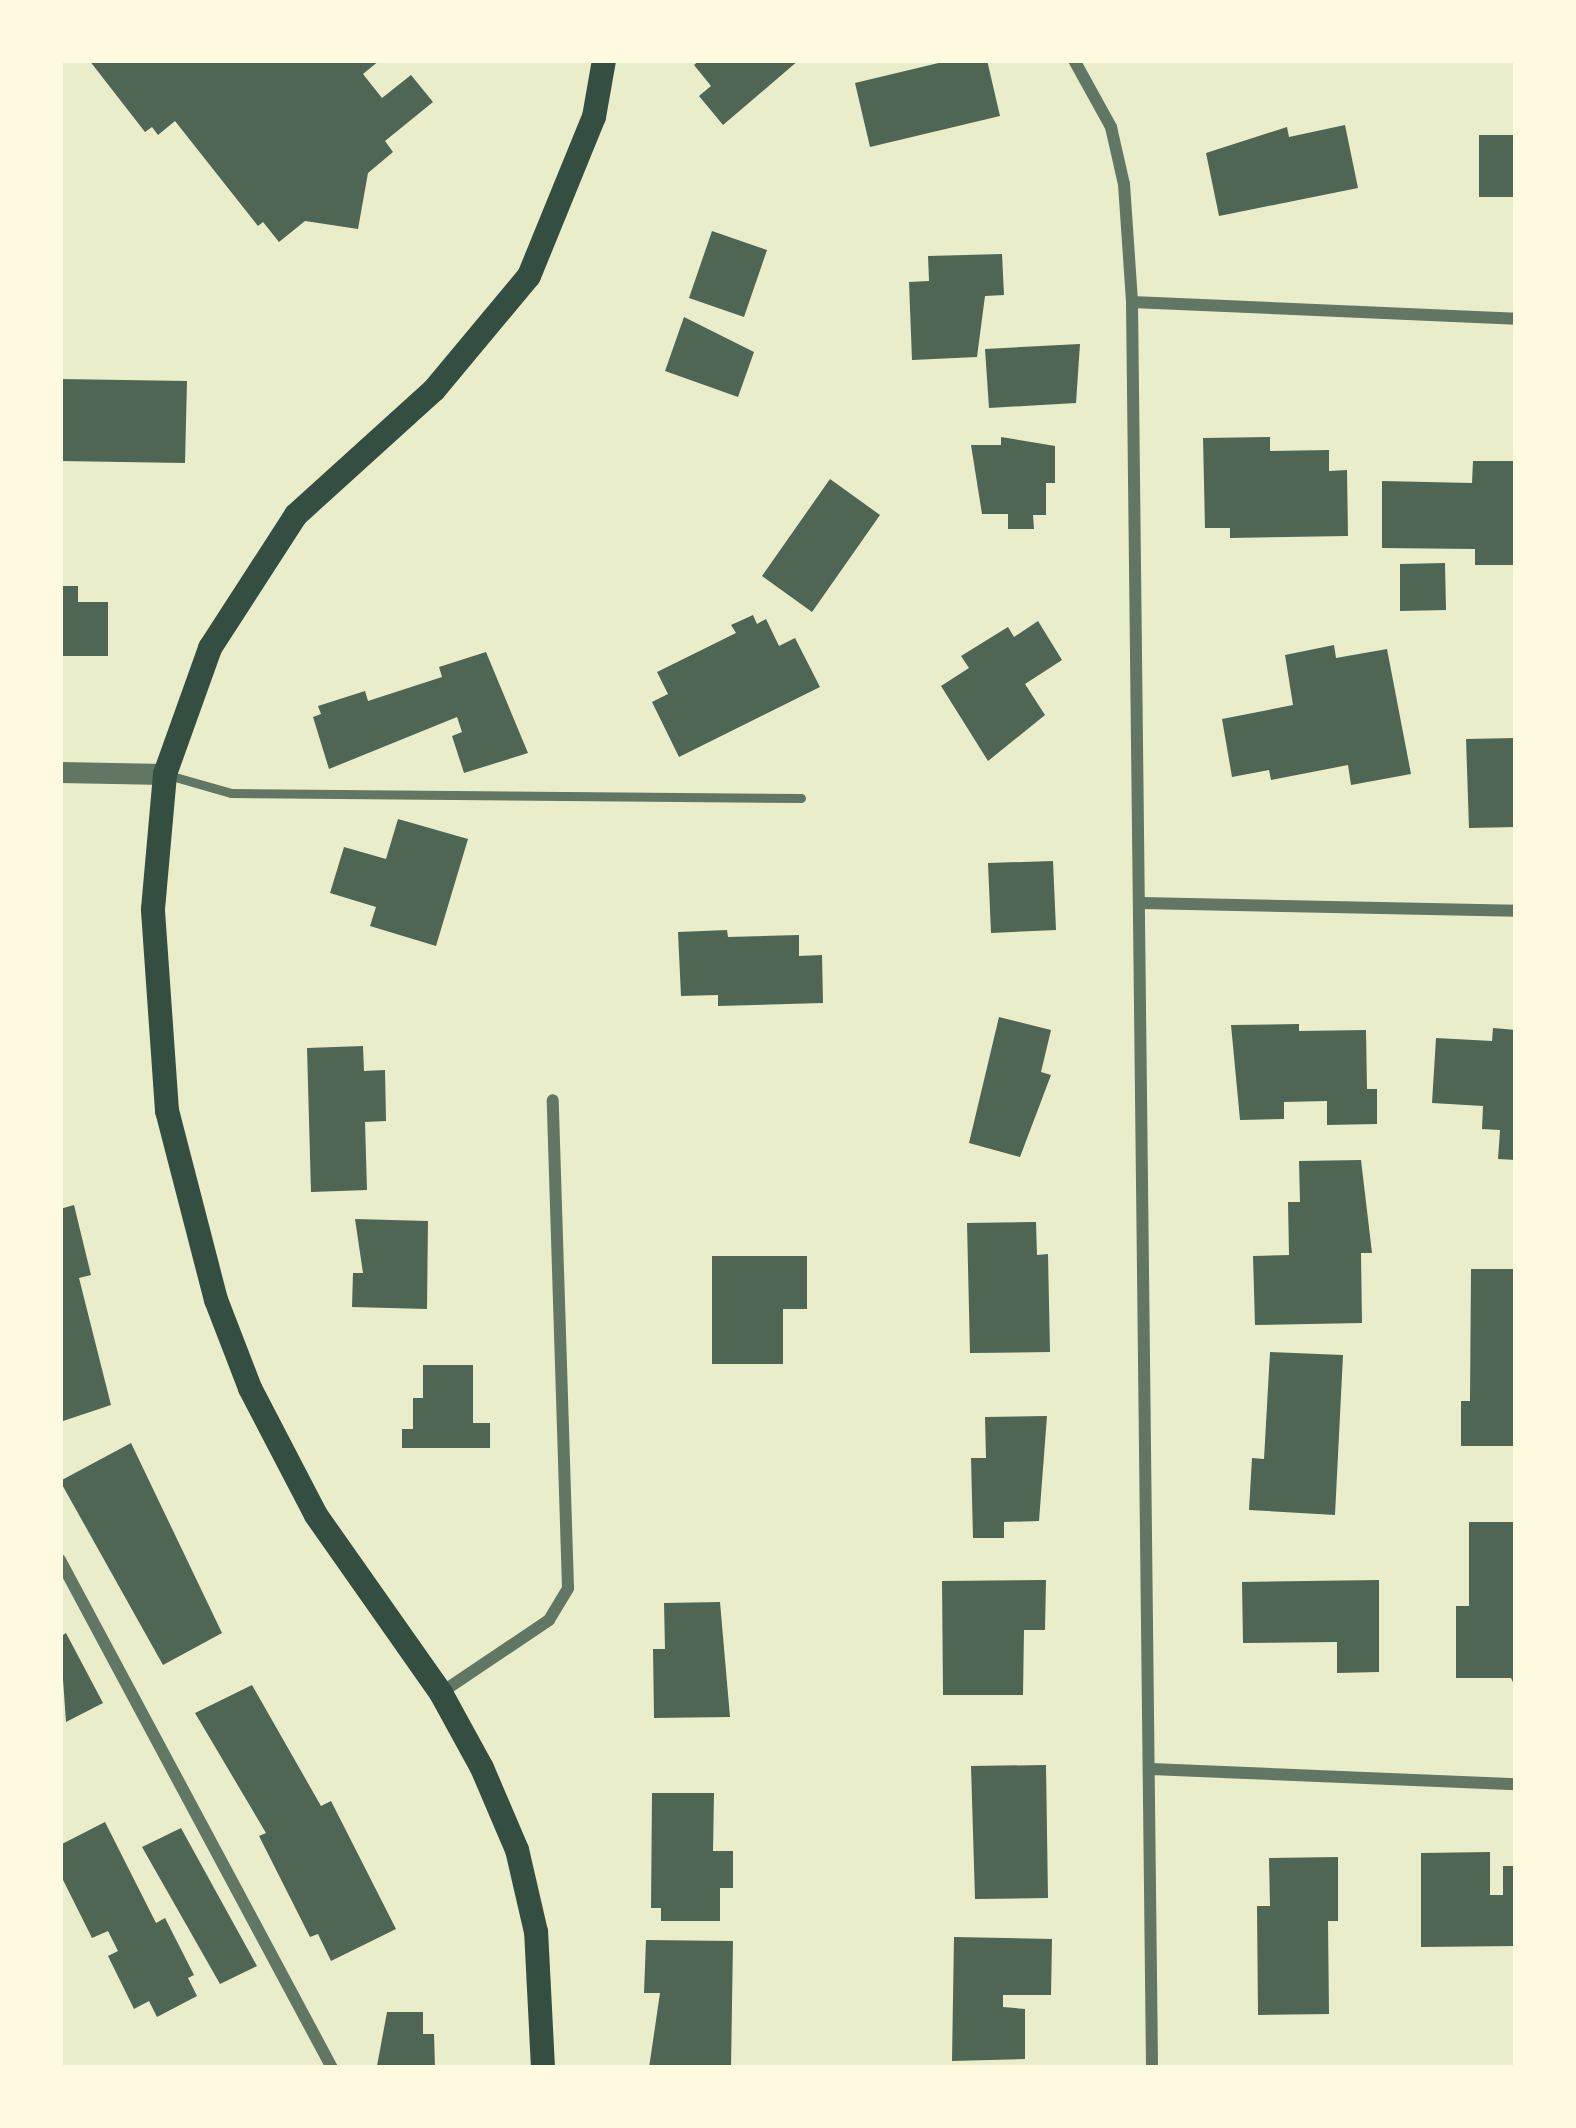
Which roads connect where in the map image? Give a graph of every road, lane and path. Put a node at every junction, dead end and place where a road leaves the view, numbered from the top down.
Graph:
1 (604, 60) edge
2 (1074, 60) edge
3 (1132, 302) junction
4 (1516, 320) edge
5 (60, 772) edge
6 (165, 774) junction
7 (802, 798) dead end
8 (1141, 904) junction
9 (1516, 911) edge
10 (553, 1100) dead end
11 (60, 1560) edge
12 (441, 1693) junction
13 (1151, 1769) junction
14 (1516, 1784) edge
15 (332, 2068) edge
16 (543, 2068) edge
17 (1152, 2068) edge

1 - 6 main road
2 - 3 street
3 - 4 street
3 - 8 street
5 - 6 street
6 - 7 lane
6 - 12 main road
8 - 9 street
8 - 13 street
10 - 12 street
11 - 15 street
12 - 16 main road
13 - 14 street
13 - 17 street

